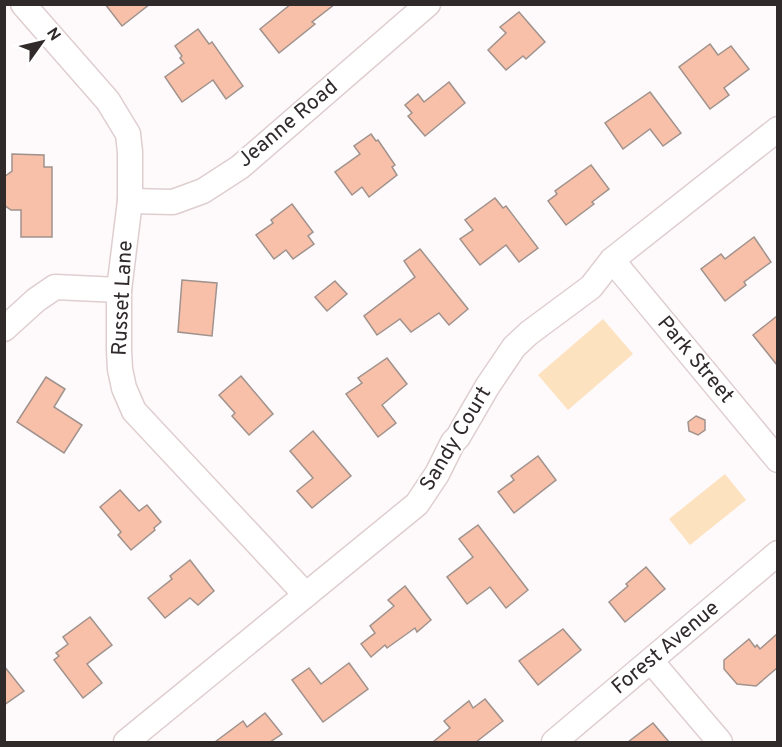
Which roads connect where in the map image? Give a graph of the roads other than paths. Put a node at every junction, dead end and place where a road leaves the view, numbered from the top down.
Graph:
1 (23, 4) edge
2 (428, 4) edge
3 (777, 129) edge
4 (130, 201) junction
5 (612, 261) junction
6 (119, 290) junction
7 (4, 329) edge
8 (777, 460) edge
9 (777, 553) edge
10 (306, 596) junction
11 (651, 661) junction
12 (126, 742) edge
13 (554, 742) edge
14 (720, 742) edge

1 - 4 street, Russet Lane
2 - 4 street, Jeanne Road
3 - 5 street, Sandy Court
4 - 6 street, Russet Lane
5 - 8 street, Park Street
5 - 10 street, Sandy Court
6 - 7 street
6 - 10 street, Russet Lane
9 - 11 street, Forest Avenue
10 - 12 street, Sandy Court
11 - 13 street, Forest Avenue
11 - 14 street

